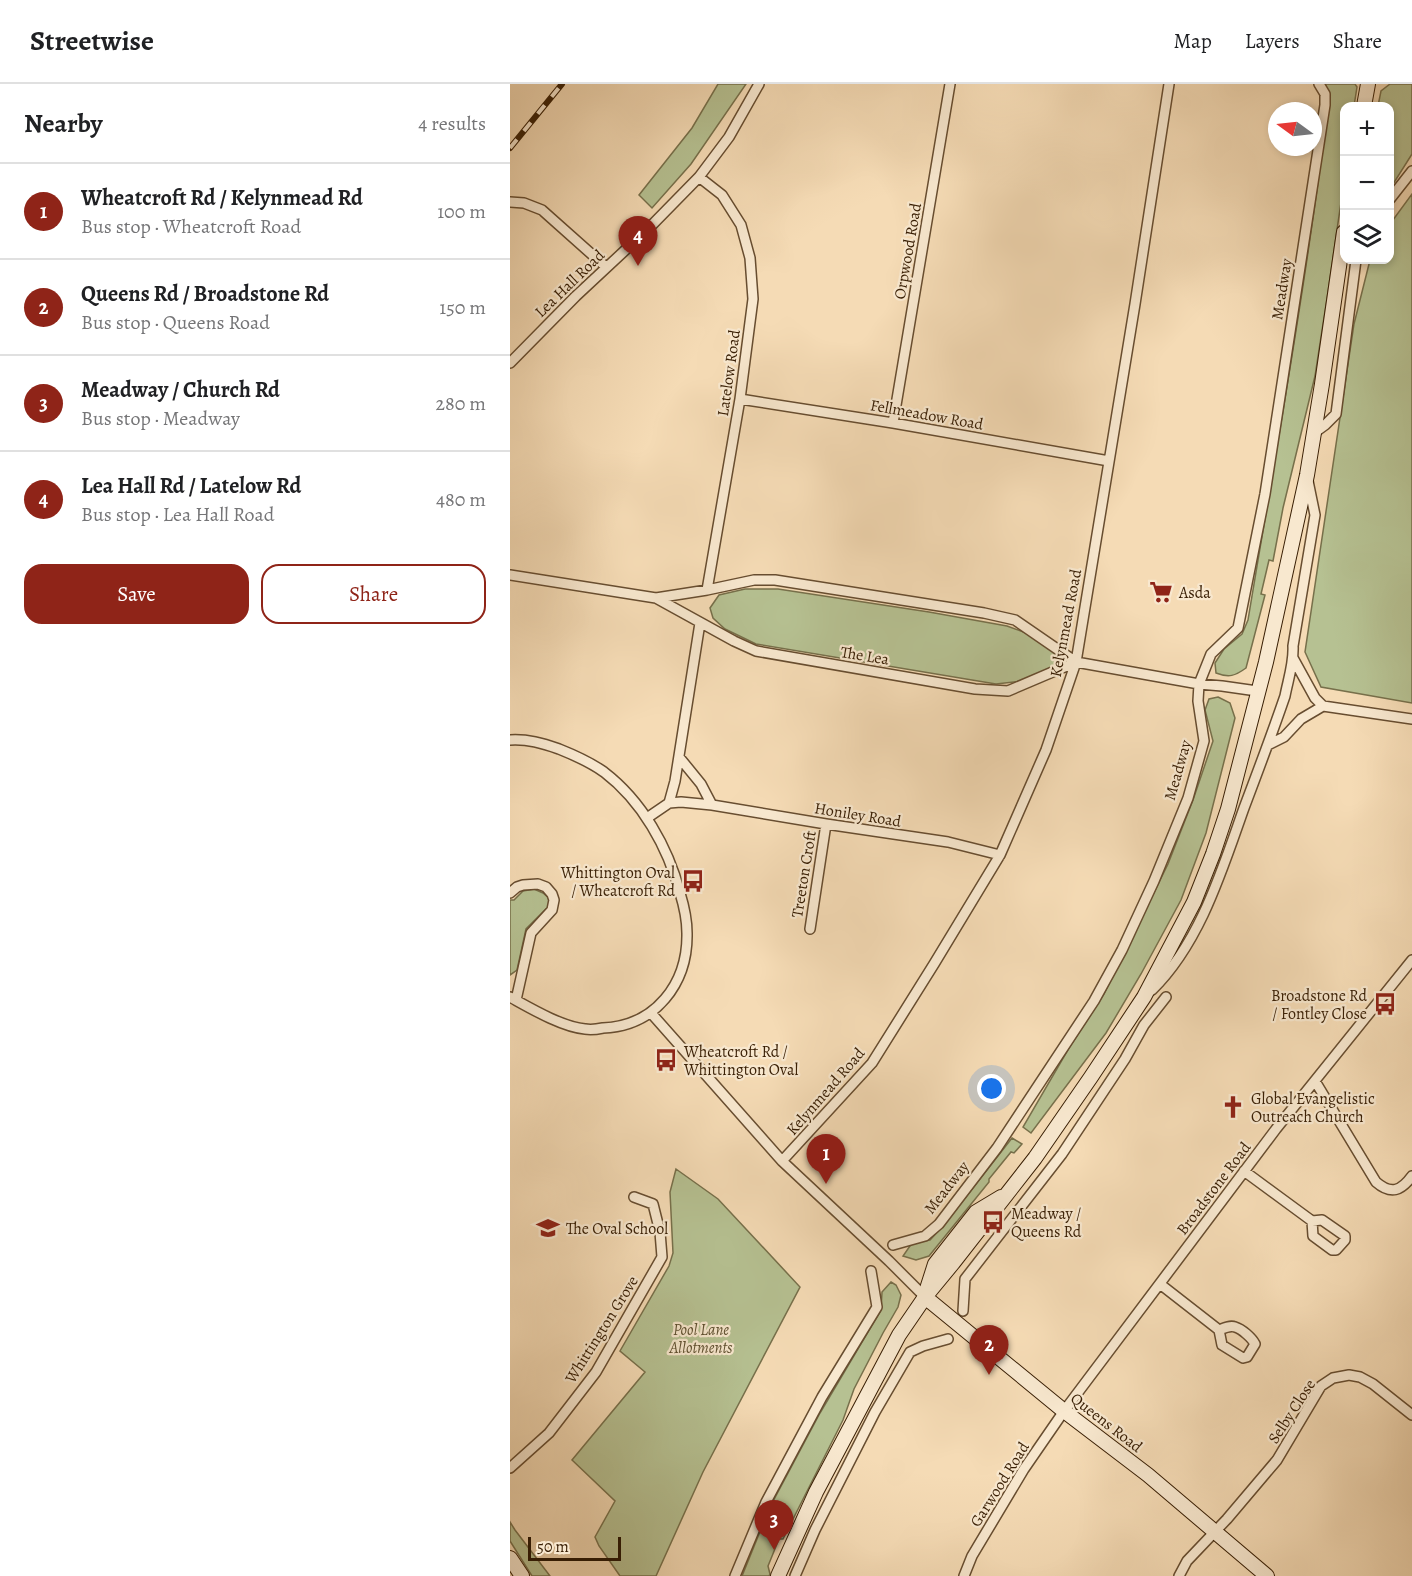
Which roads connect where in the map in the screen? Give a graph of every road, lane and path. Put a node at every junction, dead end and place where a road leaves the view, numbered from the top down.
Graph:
1 (759, 84) edge
2 (950, 84) edge
3 (1169, 84) edge
4 (1319, 84) edge
5 (1368, 84) edge
6 (1365, 102) edge
7 (1412, 171) edge
8 (699, 177) junction
9 (1394, 193) edge
10 (510, 202) edge
11 (1340, 258) edge
12 (1355, 264) edge
13 (606, 267) junction
14 (510, 363) edge
15 (740, 399) junction
16 (893, 423) junction
17 (1314, 433) junction
18 (1108, 461) junction
19 (1307, 476) junction
20 (510, 575) edge
21 (707, 590) junction
22 (656, 598) junction
23 (700, 622) junction
24 (1293, 658) junction
25 (1076, 662) junction
26 (1199, 684) junction
27 (1257, 691) junction
28 (1323, 706) junction
29 (1412, 719) edge
30 (510, 740) edge
31 (1268, 745) junction
32 (679, 757) junction
33 (669, 803) junction
34 (712, 805) junction
35 (647, 818) junction
36 (826, 824) junction
37 (1000, 855) junction
38 (510, 893) edge
39 (810, 929) dead end
40 (1412, 960) edge
41 (1144, 997) junction
42 (1166, 997) dead end
43 (513, 998) edge
44 (1135, 1011) junction
45 (651, 1013) junction
46 (1144, 1025) junction
47 (1315, 1081) junction
48 (782, 1161) junction
49 (1244, 1171) junction
50 (1412, 1176) edge
51 (634, 1197) dead end
52 (1004, 1198) junction
53 (1015, 1215) junction
54 (1312, 1221) dead end
55 (894, 1245) dead end
56 (871, 1271) dead end
57 (1160, 1284) junction
58 (925, 1297) junction
59 (963, 1311) dead end
60 (1219, 1330) dead end
61 (948, 1339) dead end
62 (869, 1408) junction
63 (1064, 1410) junction
64 (1412, 1415) edge
65 (510, 1468) edge
66 (1215, 1531) junction
67 (510, 1558) edge
68 (522, 1576) edge
69 (735, 1576) edge
70 (778, 1576) edge
71 (795, 1576) edge
72 (964, 1576) edge
73 (1179, 1576) edge
74 (1267, 1576) edge

1 - 8 street, Lea Hall Road
2 - 16 street, Orpwood Road
3 - 18 street, Kelynmead Road
4 - 26 street, Meadway
5 - 6 street
7 - 9 street
8 - 13 street, Lea Hall Road
8 - 15 street, Latelow Road
10 - 13 street
11 - 17 street
12 - 17 street
13 - 14 street, Lea Hall Road
15 - 16 street, Fellmeadow Road
15 - 21 street, Latelow Road
16 - 18 street, Fellmeadow Road
17 - 19 street
18 - 25 street, Kelynmead Road
19 - 24 street
19 - 27 street
20 - 22 street, The Lea
21 - 22 street, The Lea
21 - 25 street, The Lea
22 - 23 street, The Lea
23 - 25 street, The Lea
23 - 32 street
24 - 28 street
24 - 31 street
25 - 26 street, The Lea
25 - 37 street, Kelynmead Road
26 - 27 street, The Lea
26 - 55 street, Meadway
27 - 41 street
28 - 29 street
28 - 31 street
30 - 35 street
31 - 41 street
32 - 33 street
32 - 34 street
33 - 34 street, Honiley Road
33 - 35 street
34 - 36 street, Honiley Road
35 - 45 street
36 - 37 street, Honiley Road
36 - 39 street, Treeton Croft
37 - 48 street, Kelynmead Road
38 - 43 street
40 - 47 street, Broadstone Road
41 - 44 street
42 - 46 street
43 - 45 street
44 - 46 street
44 - 52 street
45 - 48 street
46 - 53 street
47 - 49 street, Broadstone Road
47 - 50 street
48 - 58 street
49 - 54 street
49 - 57 street, Broadstone Road
51 - 65 street, Whittington Grove
52 - 53 street
52 - 58 street
53 - 59 street
56 - 69 street
57 - 60 street
57 - 63 street, Broadstone Road
58 - 62 street
58 - 63 street, Queens Road
61 - 62 street
62 - 70 street
62 - 71 street
63 - 66 street, Queens Road
63 - 72 street, Garwood Road
64 - 66 street, Selby Close
66 - 73 street
66 - 74 street, Queens Road
67 - 68 street

